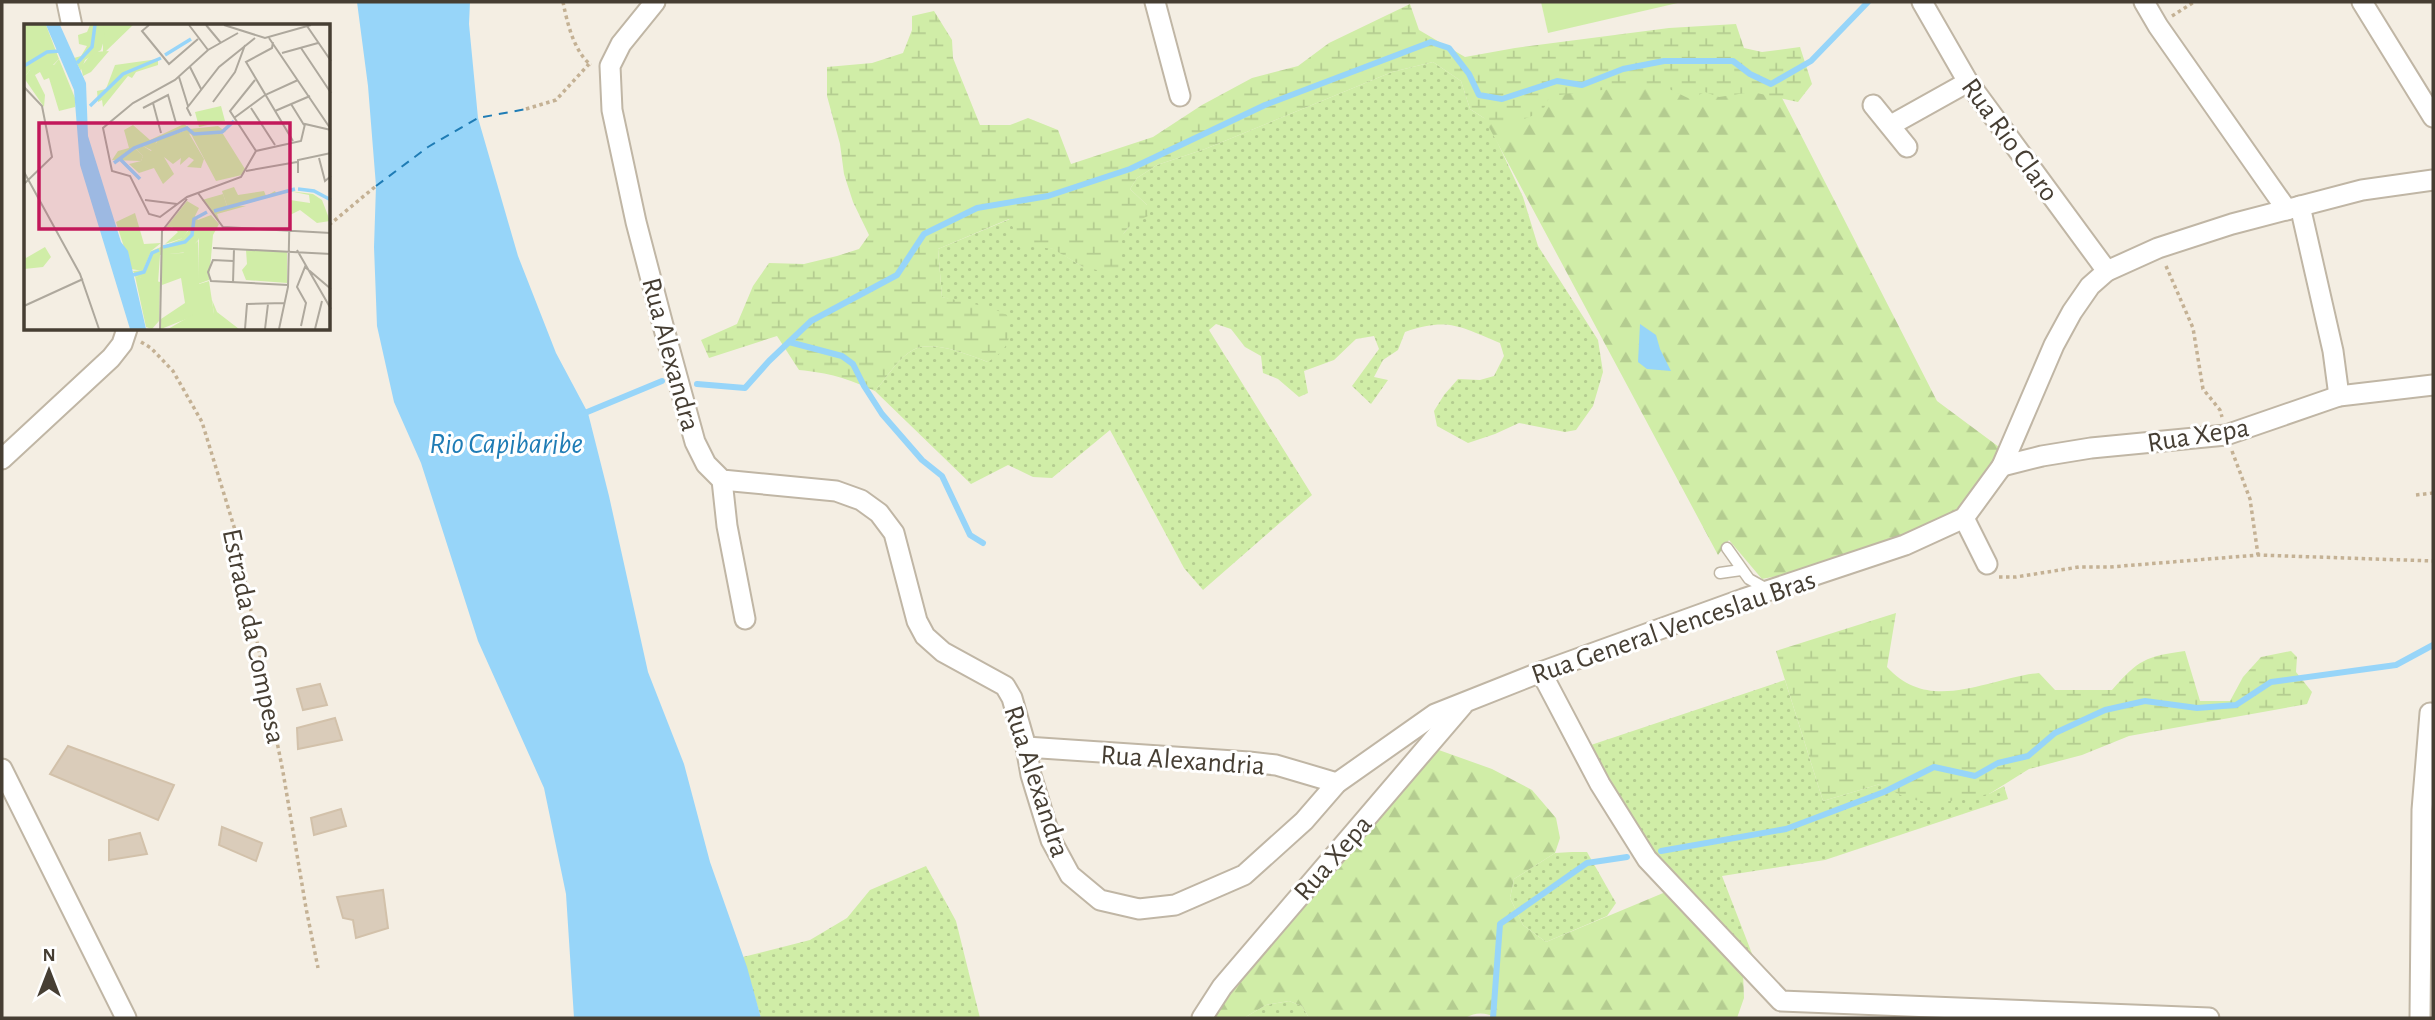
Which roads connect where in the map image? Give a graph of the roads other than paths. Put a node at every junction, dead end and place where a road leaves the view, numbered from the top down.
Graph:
1 (67, 2) edge
2 (654, 2) edge
3 (1155, 2) edge
4 (1922, 2) edge
5 (2144, 2) edge
6 (2362, 2) edge
7 (72, 24) edge
8 (1968, 82) junction
9 (1180, 96) dead end
10 (1872, 105) dead end
11 (2433, 117) edge
12 (1891, 125) junction
13 (1907, 148) dead end
14 (2433, 180) edge
15 (2294, 208) junction
16 (2107, 271) junction
17 (127, 331) edge
18 (2433, 385) edge
19 (2339, 396) junction
20 (2, 458) edge
21 (2002, 466) junction
22 (722, 480) junction
23 (1964, 518) junction
24 (1727, 548) dead end
25 (1987, 564) road end
26 (1741, 570) junction
27 (1720, 573) dead end
28 (1772, 590) junction
29 (746, 619) dead end
30 (1541, 672) junction
31 (1467, 700) junction
32 (2430, 713) dead end
33 (1026, 747) junction
34 (2, 769) edge
35 (1337, 783) junction
36 (126, 1018) edge
37 (1202, 1018) edge
38 (2208, 1018) edge
39 (2420, 1018) edge

1 - 7 street
2 - 22 street, Rua Alexandra
3 - 9 street
4 - 8 street, Rua Rio Claro
5 - 15 street
6 - 11 street
8 - 12 street
8 - 16 street, Rua Rio Claro
10 - 12 street
12 - 13 street
14 - 15 street
15 - 16 street
15 - 19 street
16 - 21 street, Rua General Venceslau Bras
17 - 20 street
18 - 19 street, Rua Xepa
19 - 21 street, Rua Xepa
21 - 23 street, Rua General Venceslau Bras
22 - 29 street
22 - 33 street, Rua Alexandra
23 - 25 street
23 - 28 street, Rua General Venceslau Bras
24 - 26 lane
26 - 27 lane
26 - 28 lane
28 - 30 street, Rua General Venceslau Bras
30 - 31 street, Rua General Venceslau Bras
30 - 38 street
31 - 35 street, Rua General Venceslau Bras
31 - 37 street, Rua Xepa
32 - 39 street
33 - 35 street, Rua Alexandria
33 - 35 street, Rua Alexandra
34 - 36 street

